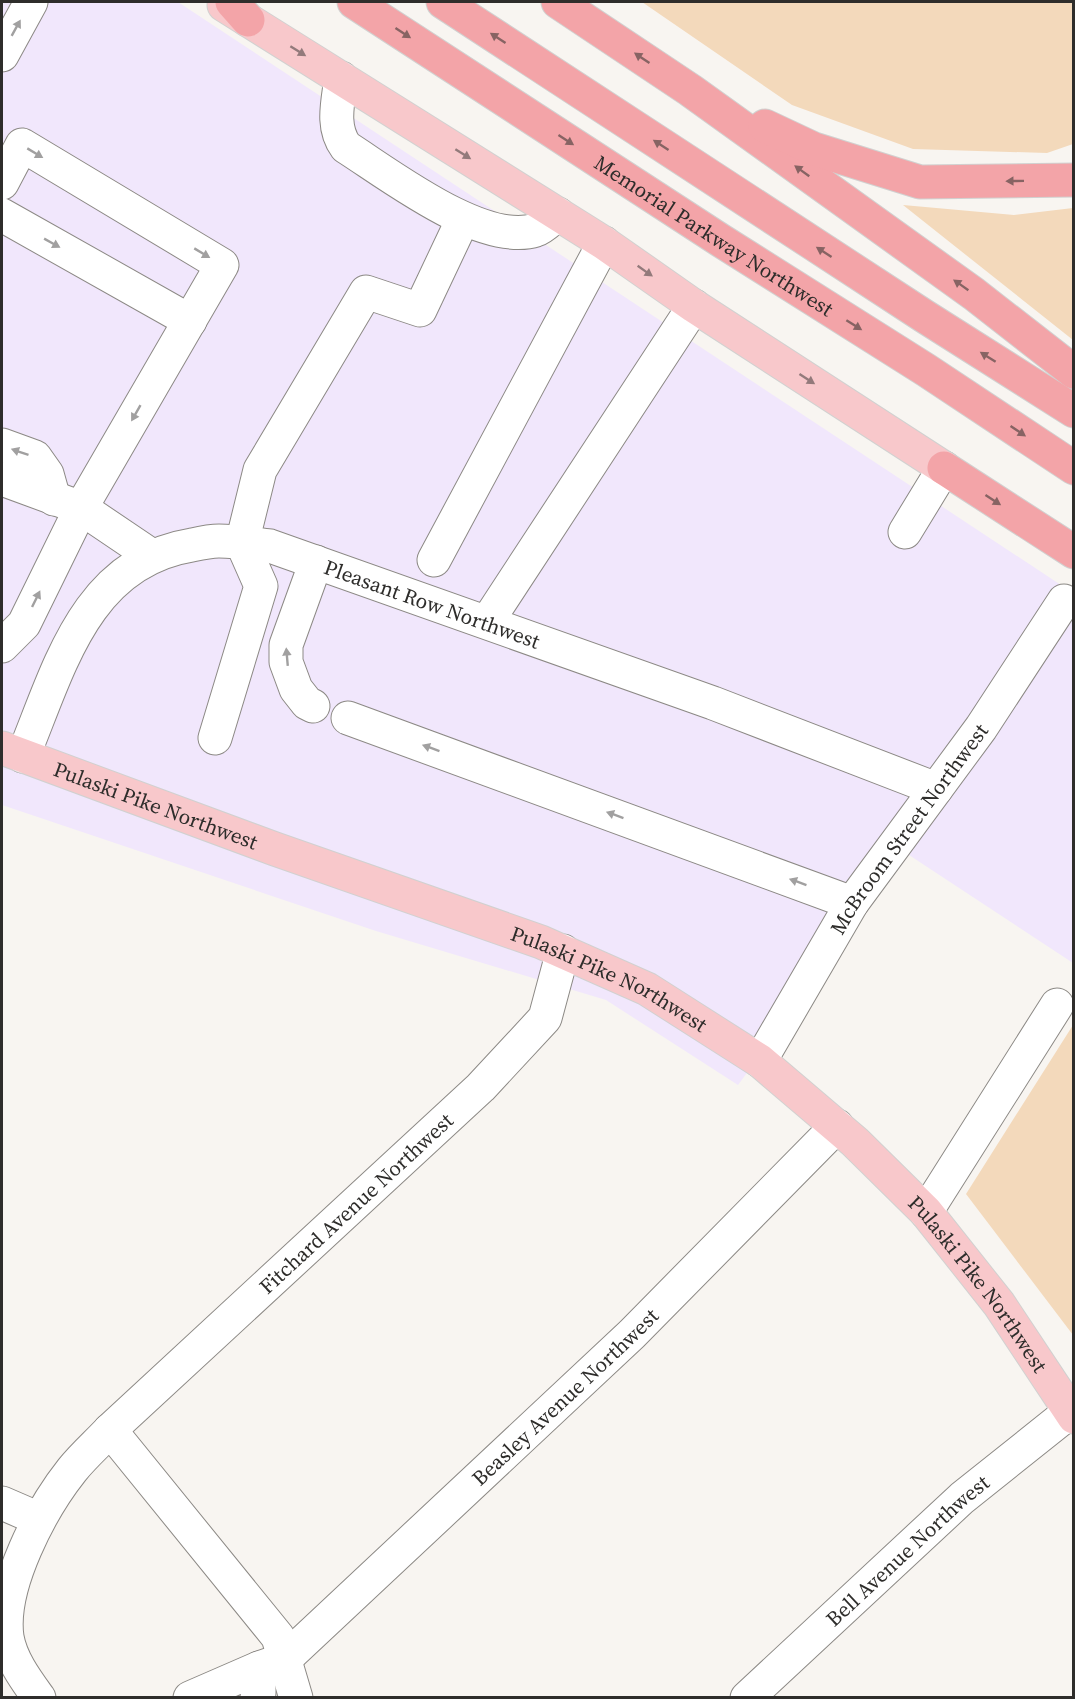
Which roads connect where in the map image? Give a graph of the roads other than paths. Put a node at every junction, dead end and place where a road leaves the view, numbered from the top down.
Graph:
1 (31, 2) edge
2 (218, 2) edge
3 (354, 2) edge
4 (443, 2) edge
5 (558, 2) edge
6 (240, 11) edge
7 (2, 55) edge
8 (341, 78) junction
9 (690, 90) junction
10 (1074, 180) edge
11 (2, 183) edge
12 (558, 214) junction
13 (2, 215) edge
14 (464, 219) junction
15 (604, 243) junction
16 (694, 306) junction
17 (190, 321) junction
18 (1074, 372) edge
19 (1074, 411) edge
20 (2, 445) edge
21 (944, 468) junction
22 (1074, 468) edge
23 (2, 479) edge
24 (68, 504) junction
25 (905, 532) dead end
26 (242, 543) junction
27 (1074, 552) edge
28 (152, 556) junction
29 (434, 560) dead end
30 (316, 562) junction
31 (1064, 601) dead end
32 (487, 622) junction
33 (2, 646) edge
34 (313, 706) dead end
35 (348, 718) dead end
36 (215, 738) dead end
37 (12, 752) edge
38 (936, 789) junction
39 (852, 903) junction
40 (562, 951) junction
41 (1057, 1005) dead end
42 (760, 1061) junction
43 (837, 1126) junction
44 (926, 1212) junction
45 (1072, 1414) edge
46 (110, 1430) junction
47 (2, 1503) edge
48 (39, 1519) junction
49 (267, 1675) edge
50 (39, 1698) edge
51 (190, 1698) edge
52 (296, 1698) edge
53 (747, 1698) edge

7 -> 1 street
2 - 6 main road
3 -> 22 highway, Memorial Parkway Northwest
19 -> 4 highway
9 -> 5 highway
6 -> 8 main road
8 -> 12 main road
8 - 14 street
10 -> 9 highway
18 -> 9 highway
11 -> 17 street
12 - 14 street
12 - 15 main road
13 -> 17 street
14 - 26 street
15 -> 16 main road
15 - 29 street
16 -> 21 main road
16 - 32 street
17 -> 24 street
24 -> 20 street
21 - 25 street
21 -> 27 highway
23 - 24 street
24 - 28 street
33 -> 24 street
26 - 28 street, Pleasant Row Northwest
26 - 30 street, Pleasant Row Northwest
26 - 36 street
28 - 37 street, Pleasant Row Northwest
30 - 32 street, Pleasant Row Northwest
34 -> 30 street
31 - 38 street, McBroom Street Northwest
32 - 38 street, Pleasant Row Northwest
39 -> 35 street
37 - 40 main road, Pulaski Pike Northwest
38 - 39 street, McBroom Street Northwest
39 - 42 street, McBroom Street Northwest
40 - 42 main road, Pulaski Pike Northwest
40 - 46 street, Fitchard Avenue Northwest
41 - 44 street
42 - 43 main road, Pulaski Pike Northwest
43 - 44 main road, Pulaski Pike Northwest
43 - 49 street, Beasley Avenue Northwest
44 - 45 main road, Pulaski Pike Northwest
45 - 53 street, Bell Avenue Northwest
46 - 48 street, Fitchard Avenue Northwest
46 - 49 street
47 - 48 street
48 - 50 street, Fitchard Avenue Northwest
49 - 51 street, Beasley Avenue Northwest
49 - 52 street

